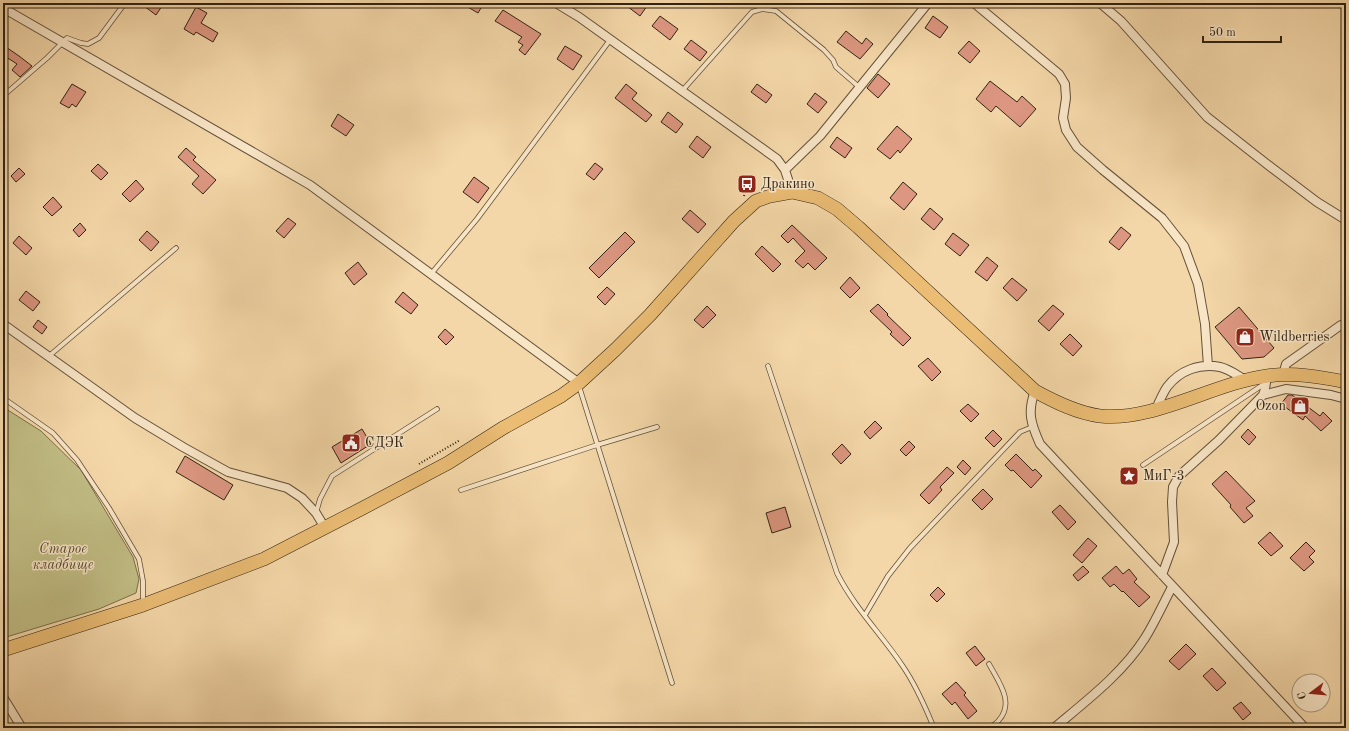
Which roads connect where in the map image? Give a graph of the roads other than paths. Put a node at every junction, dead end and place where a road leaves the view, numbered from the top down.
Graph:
1 (125, 3) edge
2 (556, 3) edge
3 (928, 3) edge
4 (974, 3) edge
5 (1100, 3) edge
6 (3, 8) edge
7 (610, 40) junction
8 (62, 42) junction
9 (859, 87) junction
10 (682, 91) junction
11 (3, 96) edge
12 (785, 170) junction
13 (792, 192) junction
14 (1346, 220) edge
15 (176, 248) dead end
16 (430, 274) junction
17 (3, 324) edge
18 (1344, 325) edge
19 (49, 356) junction
20 (768, 366) dead end
21 (1208, 366) junction
22 (1283, 374) junction
23 (1267, 379) junction
24 (1246, 380) junction
25 (1346, 382) edge
26 (579, 383) junction
27 (1035, 391) junction
28 (1263, 395) junction
29 (3, 398) edge
30 (1346, 399) edge
31 (436, 409) dead end
32 (1156, 409) junction
33 (657, 427) dead end
34 (1032, 427) junction
35 (597, 445) junction
36 (1143, 465) dead end
37 (461, 490) dead end
38 (316, 513) junction
39 (325, 528) junction
40 (1162, 575) junction
41 (1172, 587) junction
42 (143, 605) junction
43 (865, 614) junction
44 (3, 650) edge
45 (989, 664) dead end
46 (672, 683) dead end
47 (3, 697) edge
48 (22, 728) edge
49 (934, 728) edge
50 (989, 728) edge
51 (1054, 728) edge
52 (1304, 728) edge

1 - 8 lane
2 - 7 street
3 - 9 street
4 - 21 street
5 - 14 street
6 - 8 street
7 - 10 street
7 - 16 lane
8 - 11 lane
8 - 16 street
9 - 10 lane
9 - 12 street
10 - 12 street
12 - 13 street
13 - 26 main road
13 - 27 main road
15 - 19 lane
16 - 26 street
17 - 19 street
18 - 22 street
19 - 38 street
20 - 43 lane
21 - 24 street
21 - 32 street
22 - 23 main road
22 - 25 main road
23 - 24 main road
23 - 28 street
23 - 36 lane
24 - 32 main road
26 - 35 lane
26 - 39 main road
27 - 32 main road
27 - 34 street
28 - 30 street
28 - 40 street
29 - 42 lane
31 - 38 lane
33 - 35 lane
34 - 40 street
34 - 43 lane
35 - 37 lane
35 - 46 lane
38 - 39 street
39 - 42 main road
40 - 41 street
41 - 51 street
41 - 52 street
42 - 44 main road
43 - 49 lane
45 - 50 lane
47 - 48 street

